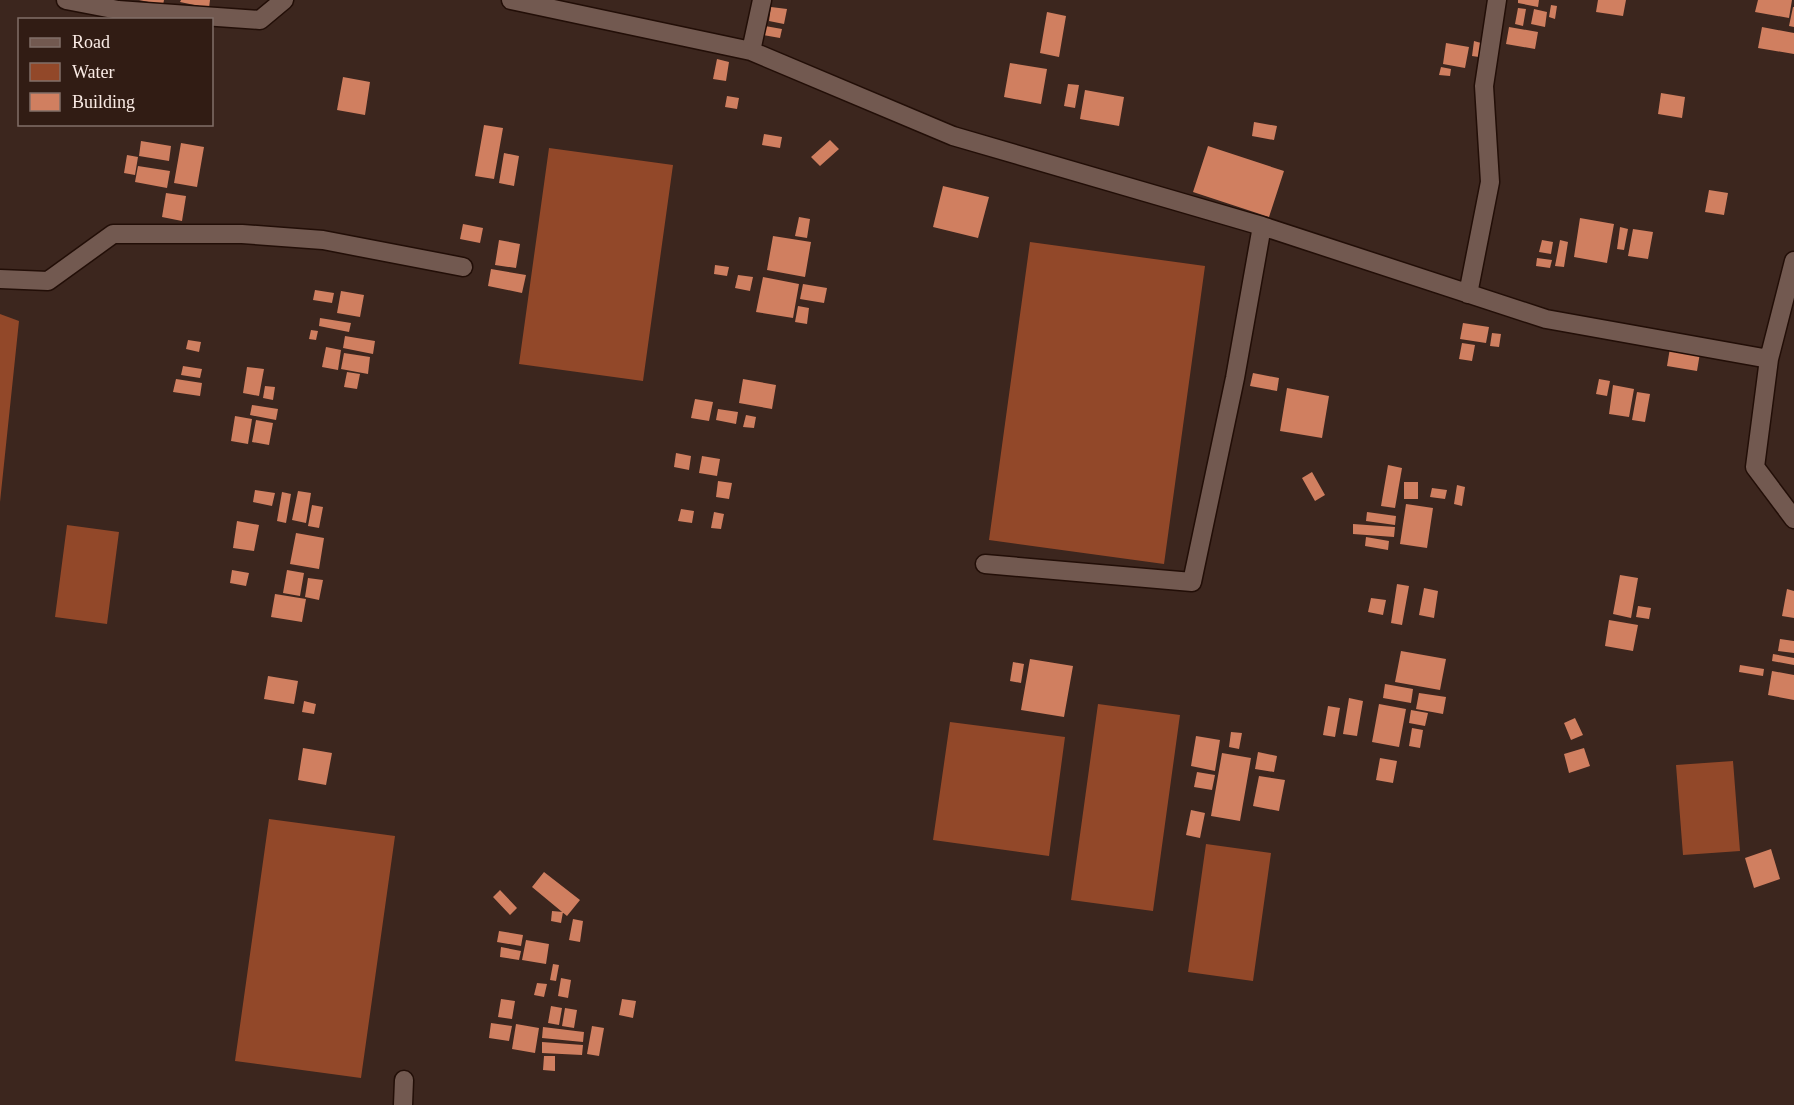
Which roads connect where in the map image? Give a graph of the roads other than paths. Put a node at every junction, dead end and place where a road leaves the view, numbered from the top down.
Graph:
1 (66, 0) edge
2 (284, 0) edge
3 (511, 0) edge
4 (762, 0) edge
5 (1497, 0) edge
6 (751, 51) junction
7 (1262, 226) junction
8 (1794, 261) edge
9 (463, 267) dead end
10 (0, 279) edge
11 (1468, 294) junction
12 (1769, 359) junction
13 (1794, 519) edge
14 (985, 564) dead end
15 (404, 1080) dead end
16 (403, 1105) edge

1 - 2 street
3 - 6 street
4 - 6 street
5 - 11 street
6 - 7 street
7 - 11 street
7 - 14 street
8 - 12 street
9 - 10 street
11 - 12 street
12 - 13 street
15 - 16 street

